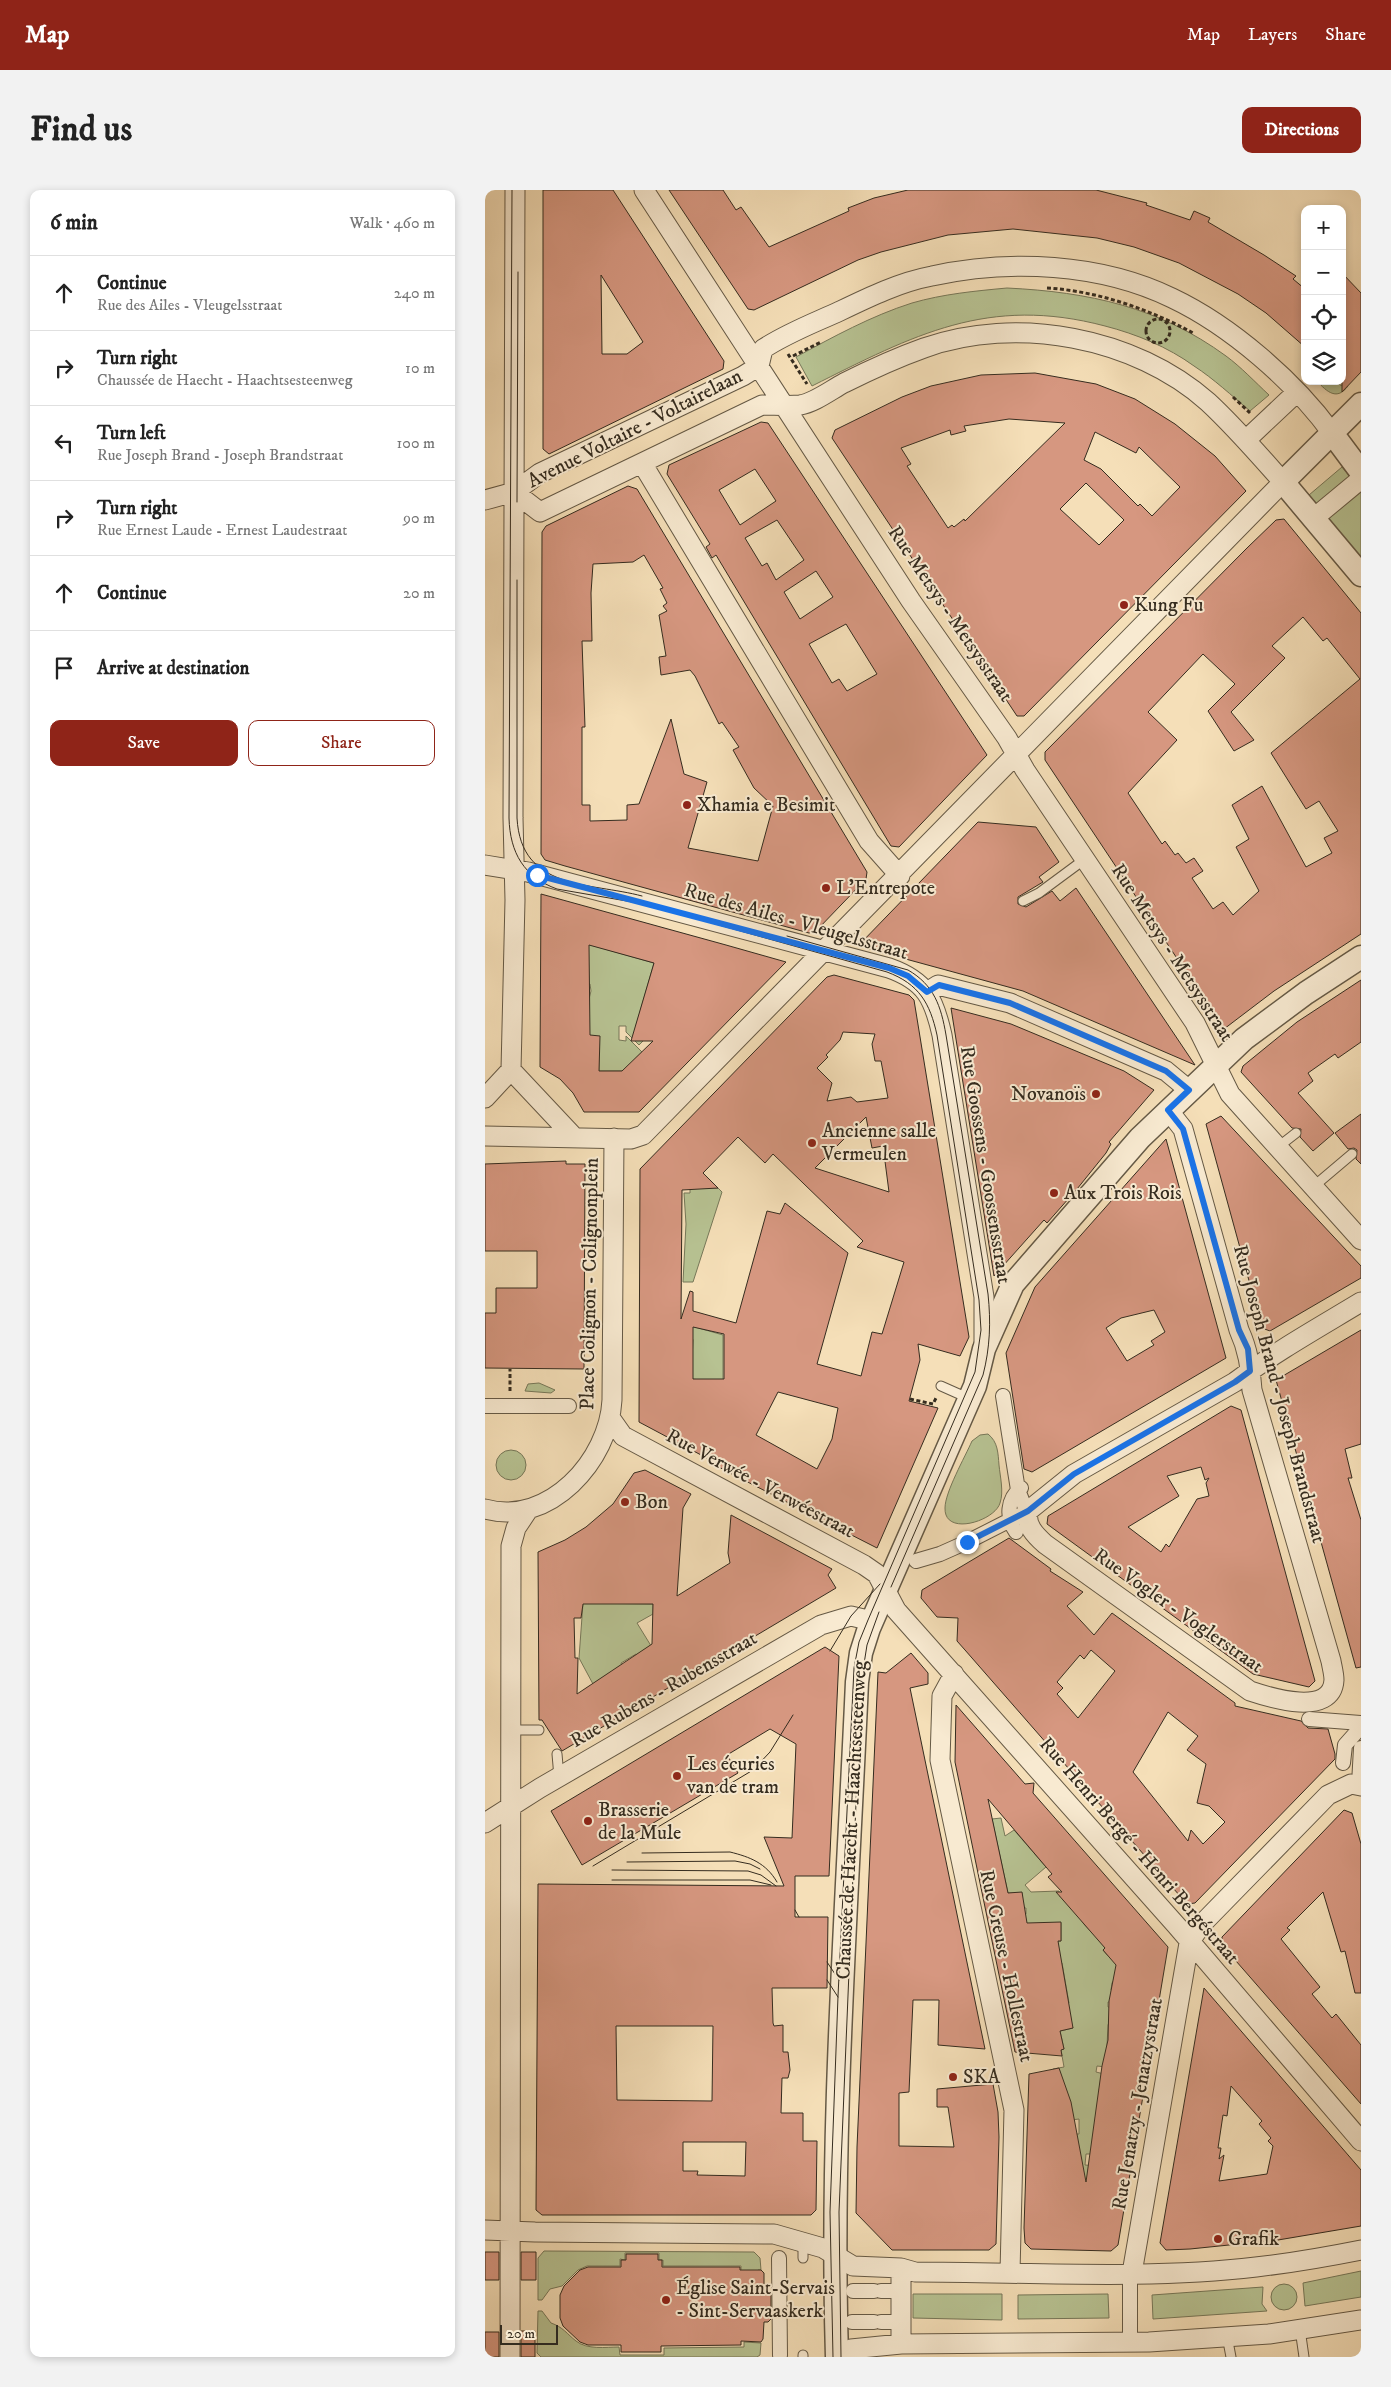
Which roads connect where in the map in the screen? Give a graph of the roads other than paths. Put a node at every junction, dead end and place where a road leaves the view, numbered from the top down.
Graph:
1 (515, 190) edge
2 (644, 190) edge
3 (759, 366) junction
4 (1297, 392) junction
5 (1361, 404) edge
6 (785, 405) junction
7 (1332, 434) junction
8 (1246, 440) junction
9 (641, 462) junction
10 (1361, 472) edge
11 (1361, 479) edge
12 (1283, 482) junction
13 (514, 492) junction
14 (485, 500) edge
15 (1314, 518) junction
16 (1361, 575) edge
17 (1016, 755) junction
18 (1085, 859) junction
19 (485, 865) edge
20 (515, 870) junction
21 (900, 876) junction
22 (1023, 900) dead end
23 (825, 950) junction
24 (1361, 957) edge
25 (927, 992) junction
26 (1217, 1064) junction
27 (511, 1070) junction
28 (1189, 1090) junction
29 (485, 1098) edge
30 (1168, 1110) junction
31 (1296, 1133) dead end
32 (485, 1136) edge
33 (573, 1136) junction
34 (614, 1138) junction
35 (1278, 1147) junction
36 (1352, 1154) dead end
37 (1313, 1187) junction
38 (1361, 1240) edge
39 (981, 1279) junction
40 (1013, 1284) junction
41 (1361, 1302) edge
42 (984, 1349) junction
43 (1250, 1371) junction
44 (941, 1386) dead end
45 (1003, 1396) dead end
46 (969, 1399) junction
47 (485, 1406) edge
48 (569, 1406) dead end
49 (611, 1419) junction
50 (1020, 1488) junction
51 (490, 1510) edge
52 (528, 1510) junction
53 (1027, 1510) junction
54 (1012, 1525) junction
55 (511, 1546) junction
56 (916, 1560) dead end
57 (885, 1590) junction
58 (872, 1621) junction
59 (954, 1674) junction
60 (1328, 1694) joint
61 (1309, 1719) dead end
62 (1361, 1723) edge
63 (1361, 1727) edge
64 (511, 1730) junction
65 (539, 1730) dead end
66 (1361, 1748) edge
67 (557, 1754) dead end
68 (1343, 1763) dead end
69 (559, 1777) junction
70 (1360, 1785) edge
71 (511, 1807) junction
72 (485, 1823) edge
73 (1189, 1942) junction
74 (1361, 2140) edge
75 (485, 2230) edge
76 (511, 2231) junction
77 (799, 2247) junction
78 (1361, 2250) edge
79 (835, 2256) junction
80 (779, 2258) joint
81 (901, 2268) junction
82 (1010, 2272) junction
83 (1132, 2273) junction
84 (853, 2291) dead end
85 (896, 2291) dead end
86 (1361, 2320) edge
87 (852, 2322) dead end
88 (895, 2322) dead end
89 (1300, 2330) junction
90 (1227, 2336) junction
91 (901, 2344) junction
92 (1130, 2349) edge
93 (780, 2356) edge
94 (510, 2357) edge
95 (838, 2357) edge
96 (1231, 2357) edge
97 (1304, 2357) edge

1 - 13 street
2 - 3 street, Rue Metsys - Metsysstraat
3 - 4 street, Avenue Voltaire - Voltairelaan
3 - 6 street, Rue Metsys - Metsysstraat
3 - 13 street, Avenue Voltaire - Voltairelaan
4 - 7 street, Avenue Voltaire - Voltairelaan
4 - 8 street
5 - 7 street
6 - 8 street, Avenue Voltaire - Voltairelaan
6 - 9 street, Avenue Voltaire - Voltairelaan
6 - 17 street, Rue Metsys - Metsysstraat
7 - 10 street
7 - 12 street
8 - 12 street, Avenue Voltaire - Voltairelaan
9 - 13 street, Avenue Voltaire - Voltairelaan
9 - 21 street
11 - 15 street
12 - 15 street, Avenue Voltaire - Voltairelaan
12 - 17 street
13 - 14 street
13 - 20 street
15 - 16 street, Avenue Voltaire - Voltairelaan
17 - 18 street, Rue Metsys - Metsysstraat
17 - 21 street
18 - 22 lane
18 - 26 street, Rue Metsys - Metsysstraat
19 - 20 street, Rue des Ailes - Vleugelsstraat
20 - 23 street, Rue des Ailes - Vleugelsstraat
20 - 27 street
21 - 23 street
23 - 25 street, Rue des Ailes - Vleugelsstraat
23 - 34 street
24 - 26 street, Chaussée de Haecht - Haachtsesteenweg
25 - 28 street
25 - 39 street, Rue Goossens - Goossensstraat
26 - 28 street, Chaussée de Haecht - Haachtsesteenweg
26 - 35 street, Rue Metsys - Metsysstraat
27 - 29 street
27 - 33 street, Place Colignon - Colignonplein
28 - 30 street, Chaussée de Haecht - Haachtsesteenweg
30 - 40 street, Chaussée de Haecht - Haachtsesteenweg
30 - 43 street, Rue Joseph Brand - Joseph Brandstraat
31 - 35 lane
32 - 33 street, Place Colignon - Colignonplein
33 - 34 street, Place Colignon - Colignonplein
34 - 49 street, Place Colignon - Colignonplein
35 - 37 street, Rue Metsys - Metsysstraat
36 - 37 lane
37 - 38 street, Rue Metsys - Metsysstraat
39 - 40 street
39 - 42 street, Rue Goossens - Goossensstraat
40 - 42 street, Chaussée de Haecht - Haachtsesteenweg
41 - 43 street
42 - 46 street, Chaussée de Haecht - Haachtsesteenweg
43 - 53 street
43 - 60 street, Rue Joseph Brand - Joseph Brandstraat
44 - 46 lane
45 - 50 street
46 - 57 street, Chaussée de Haecht - Haachtsesteenweg
47 - 48 street
49 - 52 street, Place Colignon - Colignonplein
49 - 57 street, Rue Verwée - Verwéestraat
50 - 53 street
50 - 54 street
51 - 52 street, Place Colignon - Colignonplein
51 - 55 street
52 - 55 street
53 - 54 street
53 - 60 street, Rue Vogler - Voglerstraat
54 - 56 street
55 - 64 street
57 - 58 street, Chaussée de Haecht - Haachtsesteenweg
57 - 59 street, Rue Henri Bergé - Henri Bergéstraat
58 - 69 street, Rue Rubens - Rubensstraat
58 - 79 street, Chaussée de Haecht - Haachtsesteenweg
59 - 73 street, Rue Henri Bergé - Henri Bergéstraat
59 - 82 street, Rue Creuse - Hollestraat
61 - 62 street
63 - 68 street
64 - 65 lane
64 - 71 street
66 - 70 street
67 - 69 lane
69 - 71 street, Rue Rubens - Rubensstraat
70 - 73 street
71 - 72 street, Rue Rubens - Rubensstraat
71 - 76 street
73 - 74 street, Rue Henri Bergé - Henri Bergéstraat
73 - 83 street, Rue Jenatzy - Jenatzystraat
75 - 76 street
76 - 77 street
76 - 94 street
77 - 79 street
77 - 80 lane
78 - 83 street
79 - 81 street
79 - 95 street, Chaussée de Haecht - Haachtsesteenweg
80 - 93 street
81 - 82 street
81 - 91 street
82 - 83 street
83 - 92 street
84 - 85 street
86 - 89 street
87 - 88 street
89 - 90 street
89 - 97 lane
90 - 92 street
90 - 96 lane
91 - 92 street
91 - 95 street

